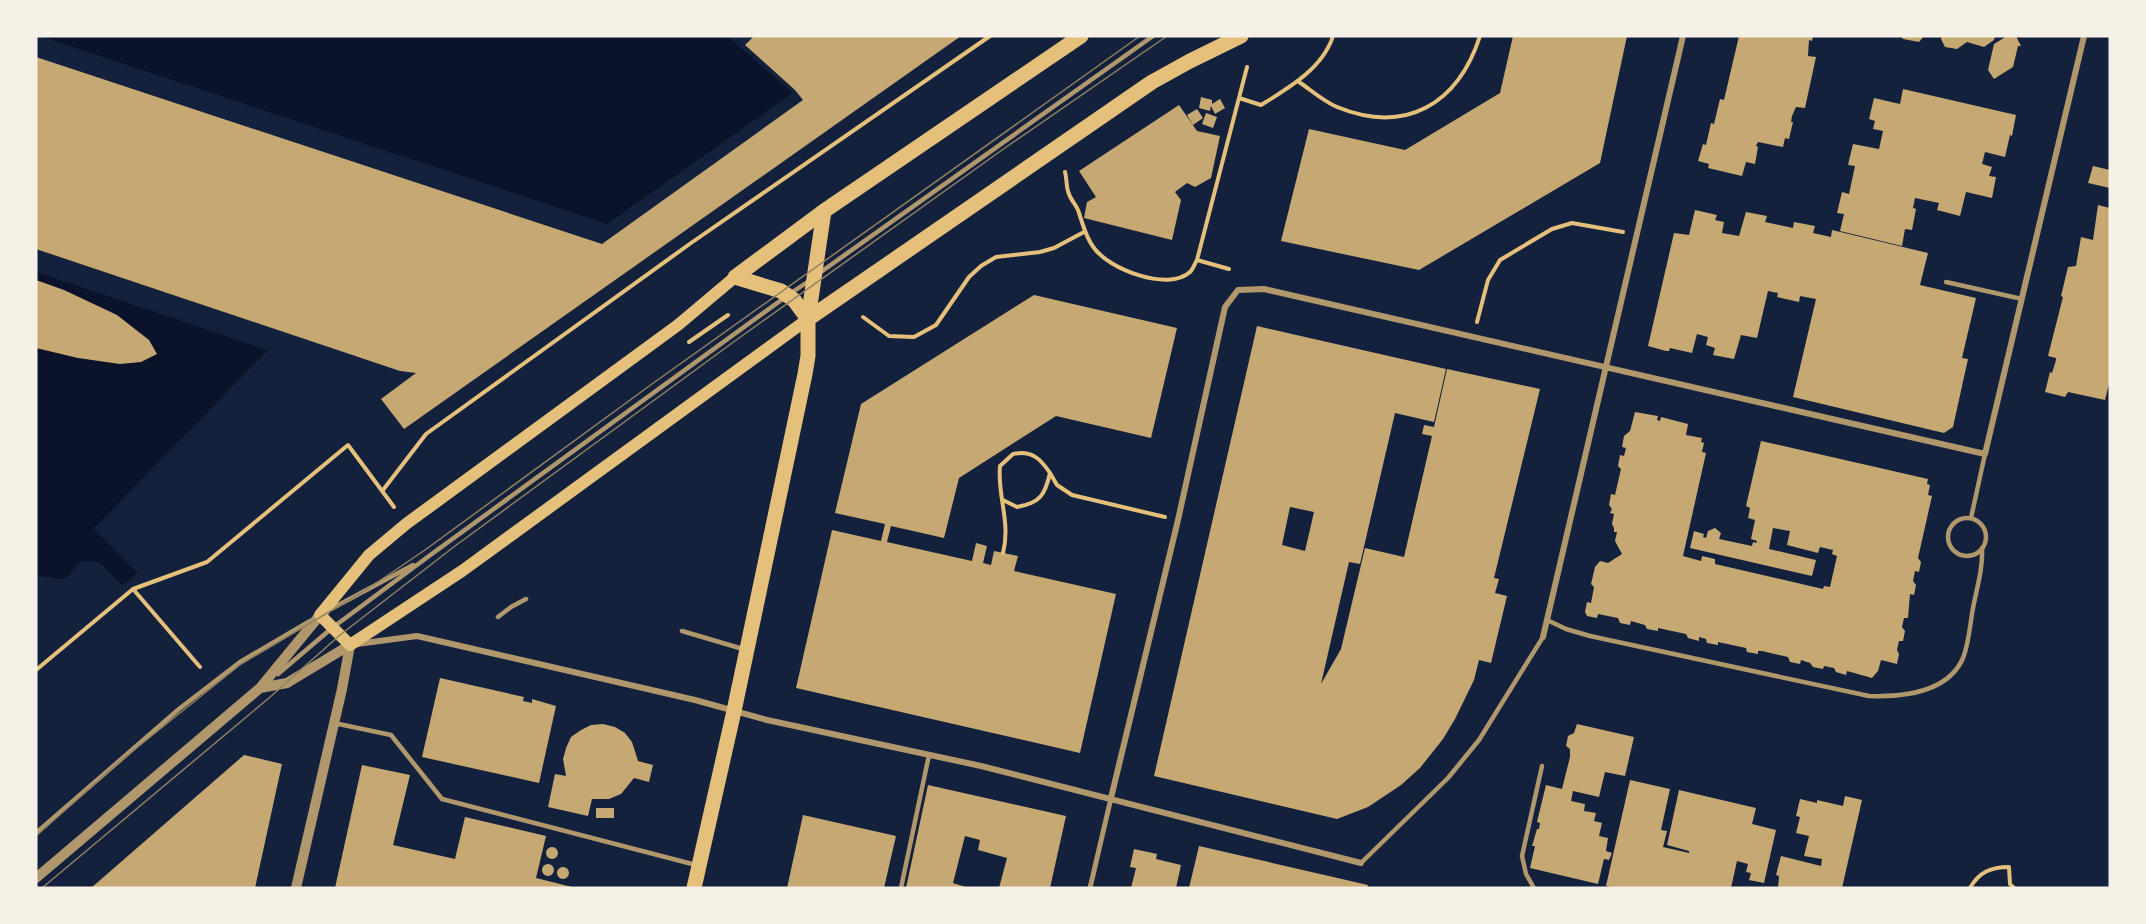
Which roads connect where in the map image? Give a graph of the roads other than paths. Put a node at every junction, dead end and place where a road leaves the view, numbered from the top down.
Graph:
1 (1081, 36) edge
2 (1153, 36) edge
3 (1241, 36) edge
4 (1683, 36) edge
5 (2084, 36) edge
6 (824, 211) junction
7 (735, 277) junction
8 (814, 277) junction
9 (1946, 282) dead end
10 (788, 296) junction
11 (2022, 299) junction
12 (808, 319) junction
13 (1606, 368) junction
14 (1985, 454) junction
15 (1971, 518) junction
16 (1982, 548) junction
17 (429, 556) junction
18 (526, 599) dead end
19 (320, 615) junction
20 (498, 617) dead end
21 (1547, 620) junction
22 (332, 628) junction
23 (682, 631) dead end
24 (1543, 637) joint
25 (350, 645) junction
26 (747, 651) junction
27 (260, 688) junction
28 (734, 711) junction
29 (334, 723) junction
30 (929, 755) junction
31 (1542, 766) dead end
32 (1111, 798) junction
33 (36, 833) edge
34 (1361, 863) joint
35 (699, 866) junction
36 (36, 878) edge
37 (296, 888) edge
38 (694, 888) edge
39 (901, 888) edge
40 (1090, 888) edge
41 (1534, 888) edge

1 - 6 main road
2 - 8 lane
3 - 12 main road
4 - 13 street
5 - 11 street
6 - 7 main road
6 - 8 main road
7 - 10 main road
7 - 19 main road
8 - 10 lane
8 - 12 main road
9 - 11 lane
10 - 12 main road
10 - 17 lane
11 - 14 street
12 - 25 main road
12 - 26 main road
13 - 14 street
13 - 21 street
13 - 32 street
14 - 15 lane
15 - 16 lane
15 - 16 lane
16 - 21 lane
17 - 19 lane
17 - 22 lane
18 - 20 lane
19 - 22 main road
19 - 27 street
19 - 33 lane
21 - 24 street
22 - 25 main road
22 - 27 lane
23 - 26 lane
24 - 34 lane
25 - 27 street
25 - 28 street
25 - 29 street
26 - 28 main road
27 - 36 street
28 - 30 street
28 - 35 main road
29 - 35 lane
29 - 37 street
30 - 32 street
30 - 39 lane
31 - 41 lane
32 - 34 street
32 - 40 street
35 - 38 main road

